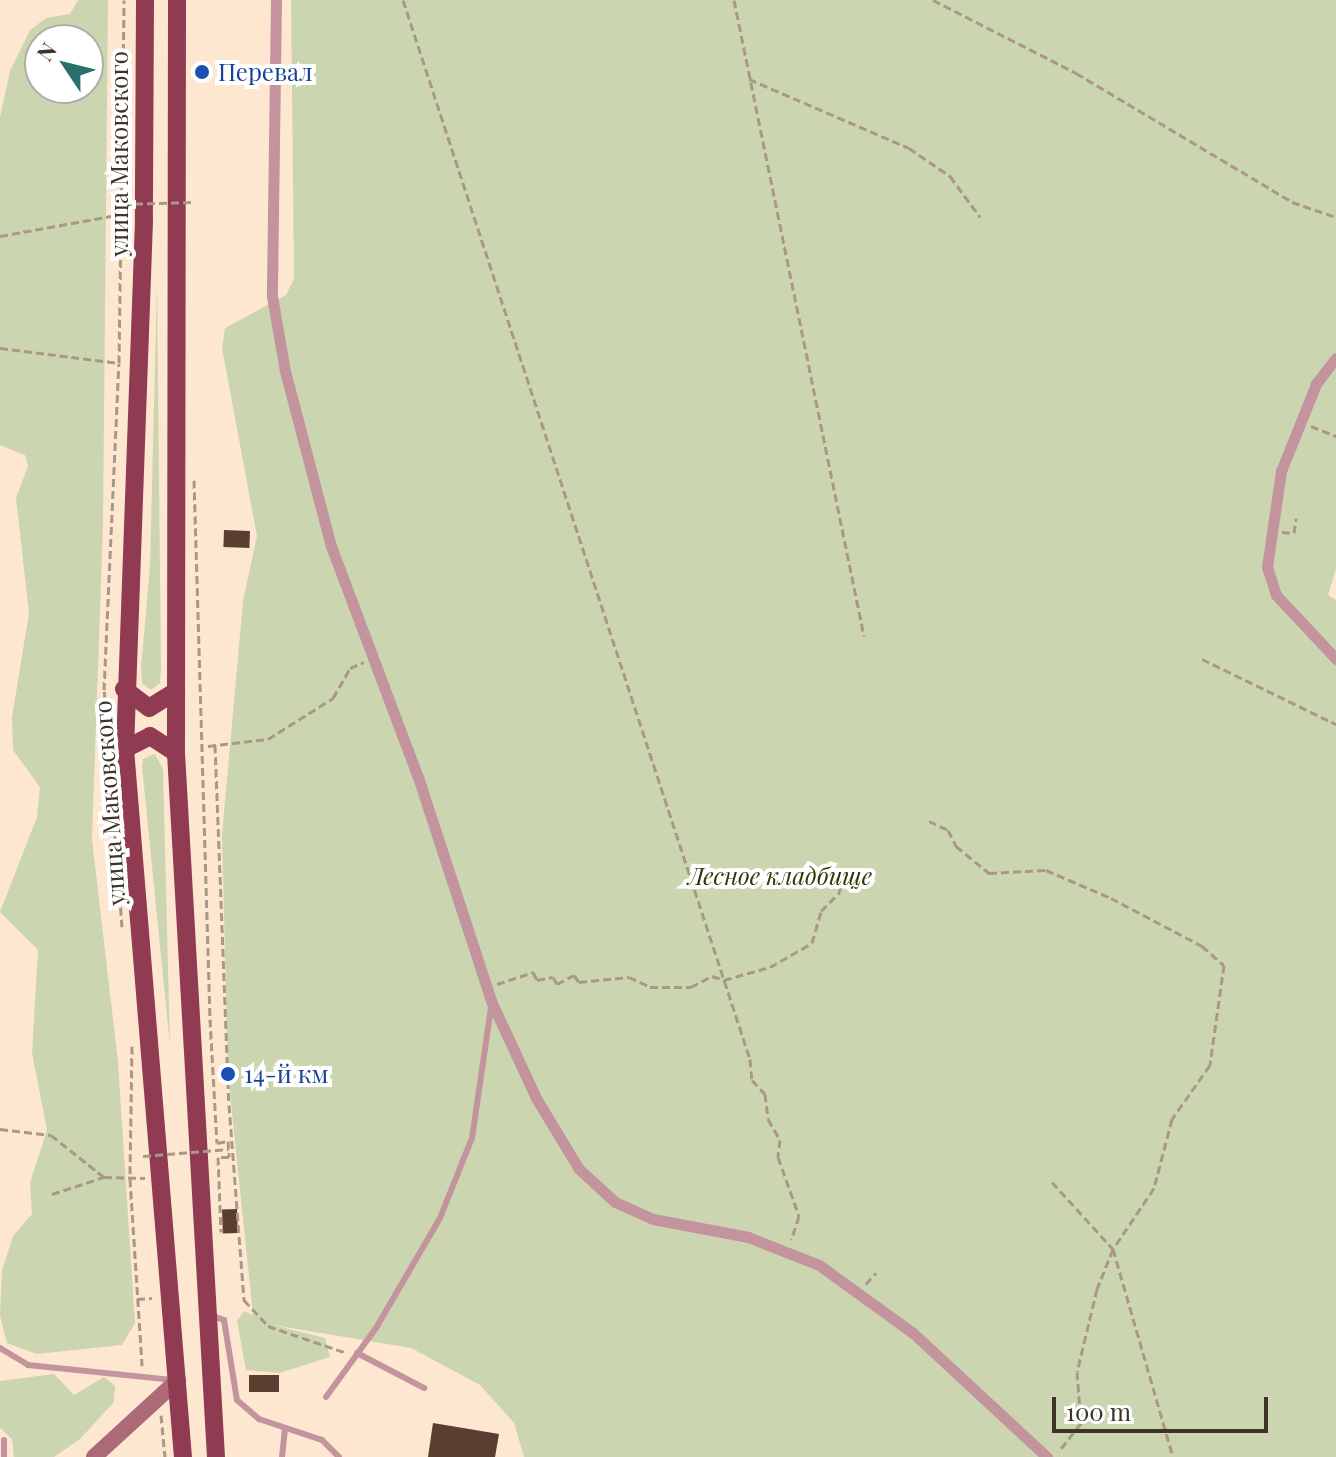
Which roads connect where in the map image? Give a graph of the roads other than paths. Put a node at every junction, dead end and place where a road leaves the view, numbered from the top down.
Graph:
1 (145, 0) edge
2 (177, 0) edge
3 (276, 0) edge
4 (1336, 358) edge
5 (1336, 659) edge
6 (124, 689) junction
7 (176, 691) junction
8 (125, 749) junction
9 (176, 753) junction
10 (492, 1003) junction
11 (207, 1313) junction
12 (0, 1348) edge
13 (357, 1354) junction
14 (178, 1380) junction
15 (424, 1388) dead end
16 (326, 1397) dead end
17 (285, 1428) junction
18 (4, 1440) dead end
19 (338, 1456) edge
20 (4, 1457) edge
21 (94, 1457) edge
22 (183, 1457) edge
23 (216, 1457) edge
24 (282, 1457) edge
25 (1047, 1457) edge

1 - 6 highway, улица Маковского
2 - 7 highway
3 - 10 street
4 - 5 street
6 - 7 highway
6 - 8 highway, улица Маковского
7 - 9 highway
8 - 9 highway
8 - 14 highway, улица Маковского
9 - 11 highway
10 - 13 lane
10 - 25 street
11 - 17 lane
11 - 23 highway
12 - 14 lane
13 - 15 lane
13 - 16 lane
14 - 21 main road
14 - 22 highway, улица Маковского
17 - 19 lane
17 - 24 lane
18 - 20 lane

